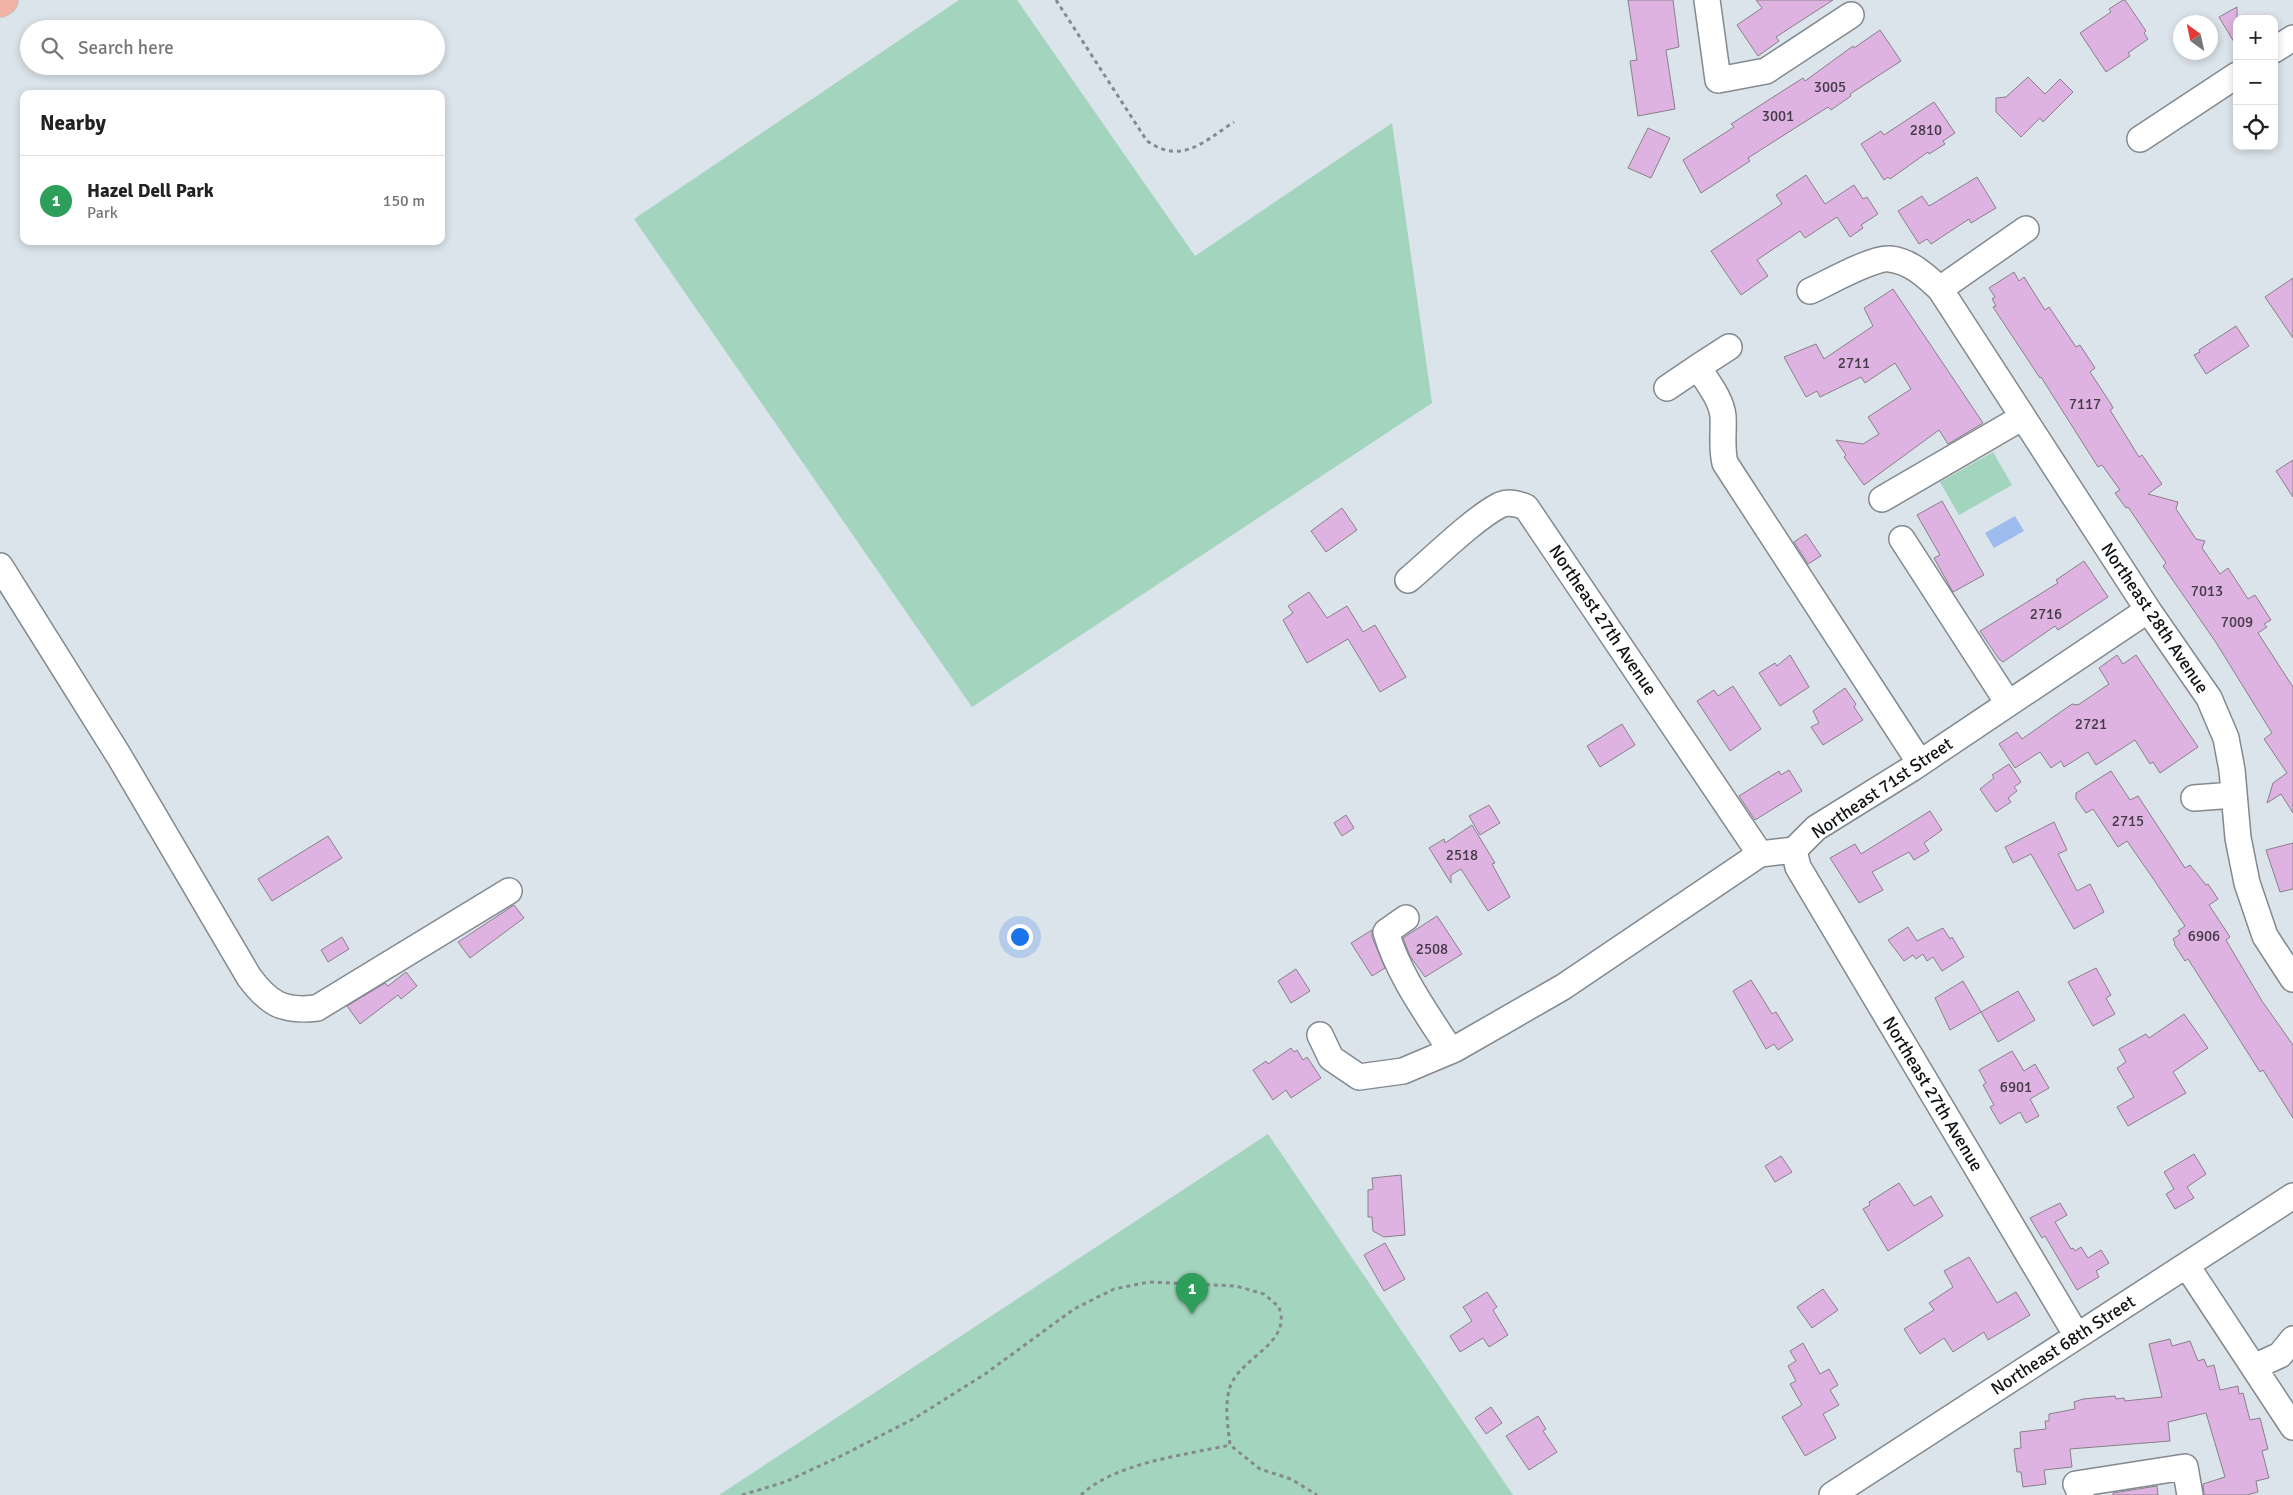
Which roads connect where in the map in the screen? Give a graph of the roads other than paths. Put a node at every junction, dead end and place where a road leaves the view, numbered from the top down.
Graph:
1 (4, 0) edge
2 (1707, 0) edge
3 (0, 3) edge
4 (1851, 15) dead end
5 (2293, 38) edge
6 (2278, 47) edge
7 (2233, 78) edge
8 (2140, 139) dead end
9 (2026, 229) dead end
10 (1940, 289) junction
11 (1810, 291) dead end
12 (1729, 347) dead end
13 (1698, 367) junction
14 (1667, 388) dead end
15 (2023, 417) junction
16 (1882, 499) dead end
17 (1902, 539) dead end
18 (0, 566) edge
19 (1408, 580) dead end
20 (2148, 610) junction
21 (2008, 703) junction
22 (1920, 763) junction
23 (2234, 795) junction
24 (2194, 798) dead end
25 (1794, 850) junction
26 (1760, 854) junction
27 (508, 891) dead end
28 (1406, 918) dead end
29 (2286, 954) edge
30 (2293, 979) edge
31 (1320, 1035) dead end
32 (1451, 1051) junction
33 (2291, 1201) edge
34 (2187, 1266) junction
35 (2076, 1336) junction
36 (2293, 1339) edge
37 (2254, 1368) junction
38 (2293, 1426) edge
39 (1832, 1495) edge
40 (2081, 1495) edge
41 (2190, 1495) edge

1 - 3 main road
2 - 4 street
5 - 6 street
7 - 8 street
9 - 10 street
10 - 11 street, Northeast 28th Avenue
10 - 15 street, Northeast 28th Avenue
12 - 13 street
13 - 14 street
13 - 22 street
15 - 16 street
15 - 20 street, Northeast 28th Avenue
17 - 21 street
18 - 27 street
19 - 26 street, Northeast 27th Avenue
20 - 21 street, Northeast 71st Street
20 - 23 street, Northeast 28th Avenue
21 - 22 street, Northeast 71st Street
22 - 25 street, Northeast 71st Street
23 - 24 street
23 - 29 street, Northeast 28th Avenue
25 - 26 street, Northeast 71st Street
25 - 35 street, Northeast 27th Avenue
26 - 32 street, Northeast 71st Street
28 - 32 street
29 - 30 street, Northeast 28th Avenue
31 - 32 street, Northeast 71st Street
33 - 34 street, Northeast 68th Street
34 - 35 street, Northeast 68th Street
34 - 37 street
35 - 39 street, Northeast 68th Street
36 - 37 street
37 - 38 street
40 - 41 street

